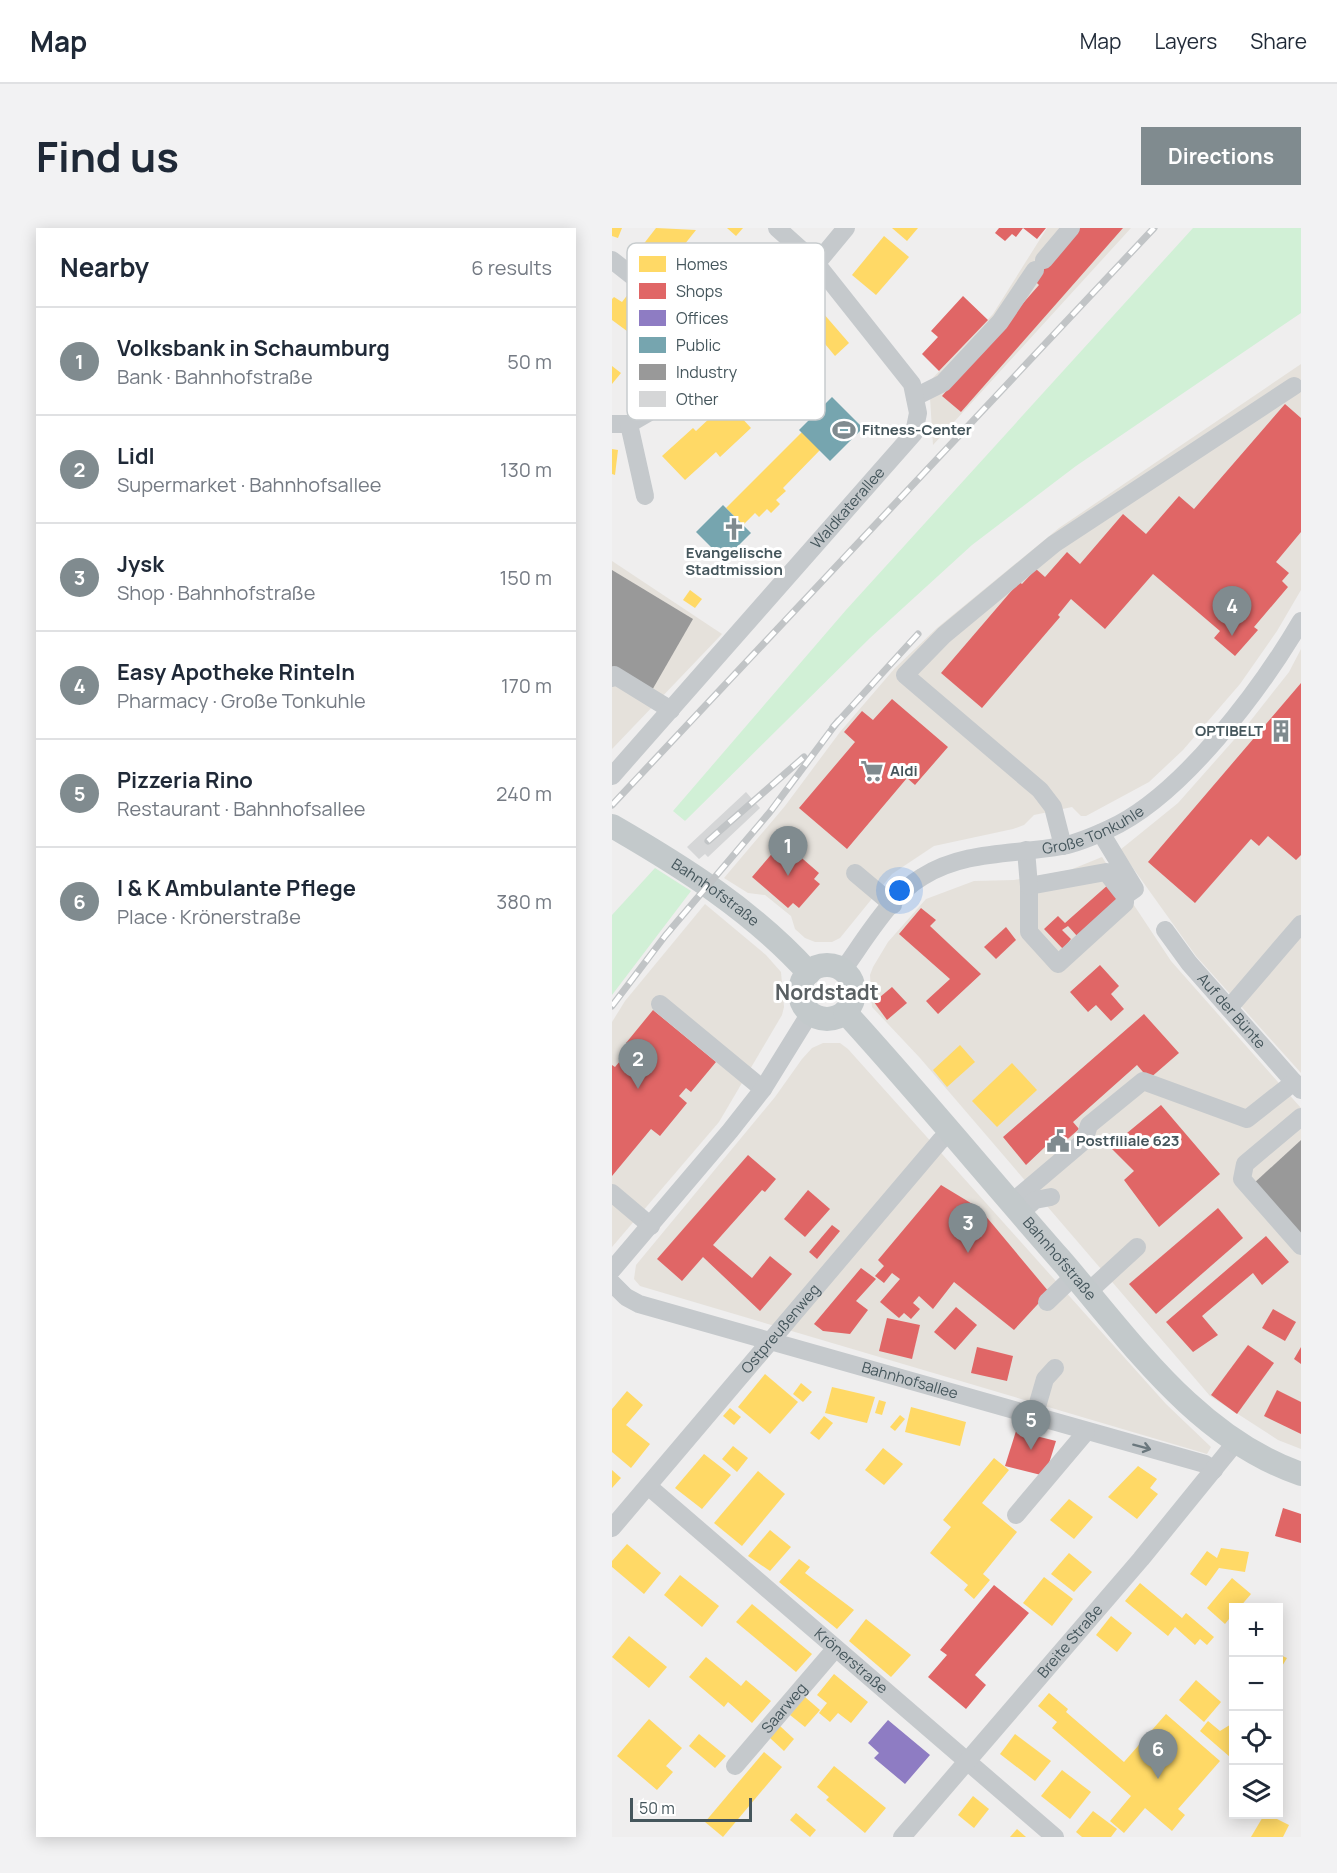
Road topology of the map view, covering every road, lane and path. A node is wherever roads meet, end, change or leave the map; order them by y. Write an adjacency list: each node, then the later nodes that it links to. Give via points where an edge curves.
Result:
1 (777, 228): 4 (street, Waldkaterallee)
2 (846, 228): 5 (street)
3 (1071, 228): 10 (street, via 1039,265 1000,322 943,383)
4 (794, 243)
5 (825, 252)
6 (612, 260): 7 (street)
7 (627, 272)
8 (825, 274): 10 (street, Waldkaterallee, via 912,384)
9 (1294, 386): 19 (street, via 1054,544 944,635 905,675 1040,790 1053,807)
10 (915, 397): 15 (street, Waldkaterallee, via 918,413 914,433)
11 (620, 424): 12 (street)
12 (645, 496)
13 (1301, 621): 18 (street, Große Tonkuhle, via 1281,654 1194,763 1152,801)
14 (612, 678): 15 (street, via 614,675)
15 (671, 710): 16 (street, Waldkaterallee)
16 (612, 776)
17 (612, 826): 28 (main road, Bahnhofstraße, via 741,909)
18 (1101, 833): 19 (street, Große Tonkuhle); 23 (street)
19 (1063, 846): 20 (street, Große Tonkuhle)
20 (1026, 850): 22 (street); 24 (street, Große Tonkuhle, via 945,864 920,877)
21 (855, 873): 24 (street)
22 (1029, 886): 23 (street, via 1107,872); 23 (street, via 1029,932 1058,964 1125,903)
23 (1130, 893)
24 (892, 905): 27 (street, Große Tonkuhle)
25 (1301, 924): 30 (street)
26 (1165, 930): 30 (street, Auf der Bünte)
27 (843, 970): 28 (main road, via 825,965); 31 (main road, via 854,990 854,999)
28 (809, 972): 32 (main road, via 801,988 804,1006)
29 (660, 1004): 34 (street)
30 (1230, 1008): 33 (street, Auf der Bünte)
31 (845, 1012): 32 (main road, via 824,1019); 36 (main road, Bahnhofstraße)
32 (810, 1013): 34 (street)
33 (1297, 1086): 39 (street, via 1246,1119 1143,1081 1089,1125 1084,1141)
34 (762, 1089): 40 (street)
35 (1301, 1117): 41 (street, via 1245,1164 1242,1179)
36 (950, 1132): 39 (main road, Bahnhofstraße); 47 (street, Ostpreußenweg)
37 (612, 1193): 40 (street)
38 (1051, 1197): 39 (street)
39 (1015, 1208): 45 (main road, Bahnhofstraße)
40 (651, 1226): 43 (street)
41 (1301, 1246)
42 (1137, 1247): 45 (street)
43 (612, 1270)
44 (612, 1283): 47 (street, Bahnhofsallee, via 639,1304)
45 (1081, 1284): 46 (street); 51 (main road, Bahnhofstraße, via 1167,1385)
46 (1047, 1302)
47 (769, 1342): 49 (street, Bahnhofsallee); 54 (street, Ostpreußenweg)
48 (1055, 1368): 49 (street, via 1045,1379)
49 (1034, 1417): 50 (street, Bahnhofsallee)
50 (1086, 1432): 52 (street, Bahnhofsallee, one-way to 52, via 1205,1464); 55 (street)
51 (1236, 1442): 52 (street, Breite Straße); 53 (main road, Bahnhofstraße, via 1267,1461)
52 (1214, 1470): 58 (street, Breite Straße)
53 (1301, 1474)
54 (648, 1486): 56 (street, Ostpreußenweg); 57 (street, Krönerstraße)
55 (1016, 1515)
56 (612, 1528)
57 (835, 1649): 58 (street, Krönerstraße); 59 (street, Saarweg)
58 (966, 1762): 60 (street, Breite Straße); 61 (street, Krönerstraße)
59 (735, 1766)
60 (902, 1837)
61 (1055, 1837)

